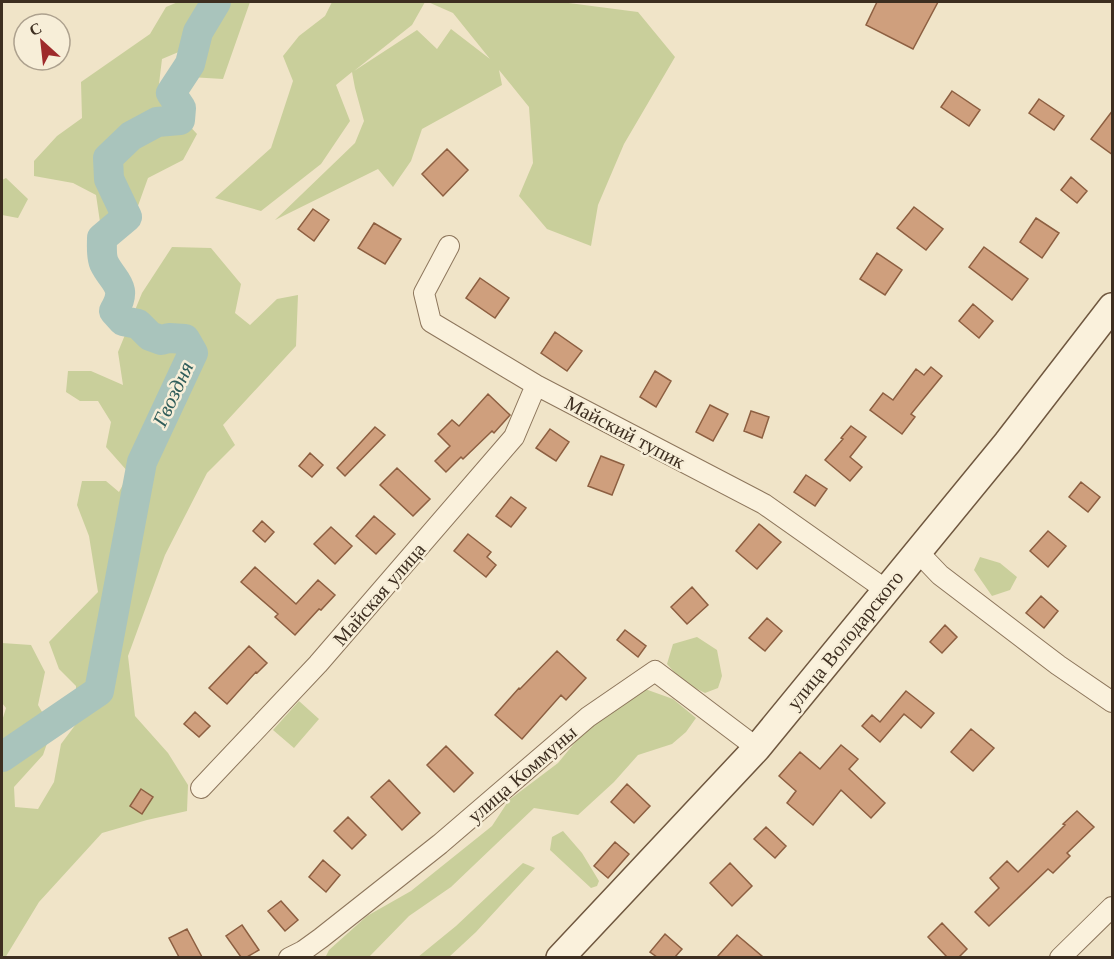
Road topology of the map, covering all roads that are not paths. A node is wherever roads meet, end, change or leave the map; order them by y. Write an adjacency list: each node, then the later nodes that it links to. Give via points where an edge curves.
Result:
1 (449, 246): 3 (street, Майский тупик, via 424,293 431,322)
2 (1113, 307): 4 (main road, улица Володарского)
3 (537, 386): 5 (street, Майский тупик, via 764,504); 8 (street, Майская улица, via 514,437 318,664)
4 (918, 552): 5 (main road, улица Володарского); 6 (street, via 940,575)
5 (886, 590): 7 (main road, улица Володарского)
6 (1113, 702)
7 (758, 747): 10 (street, улица Коммуны, via 655,671 588,717 440,844 321,938); 11 (main road, улица Володарского)
8 (201, 788)
9 (1110, 915): 12 (street)
10 (289, 957)
11 (560, 957)
12 (1060, 957)

